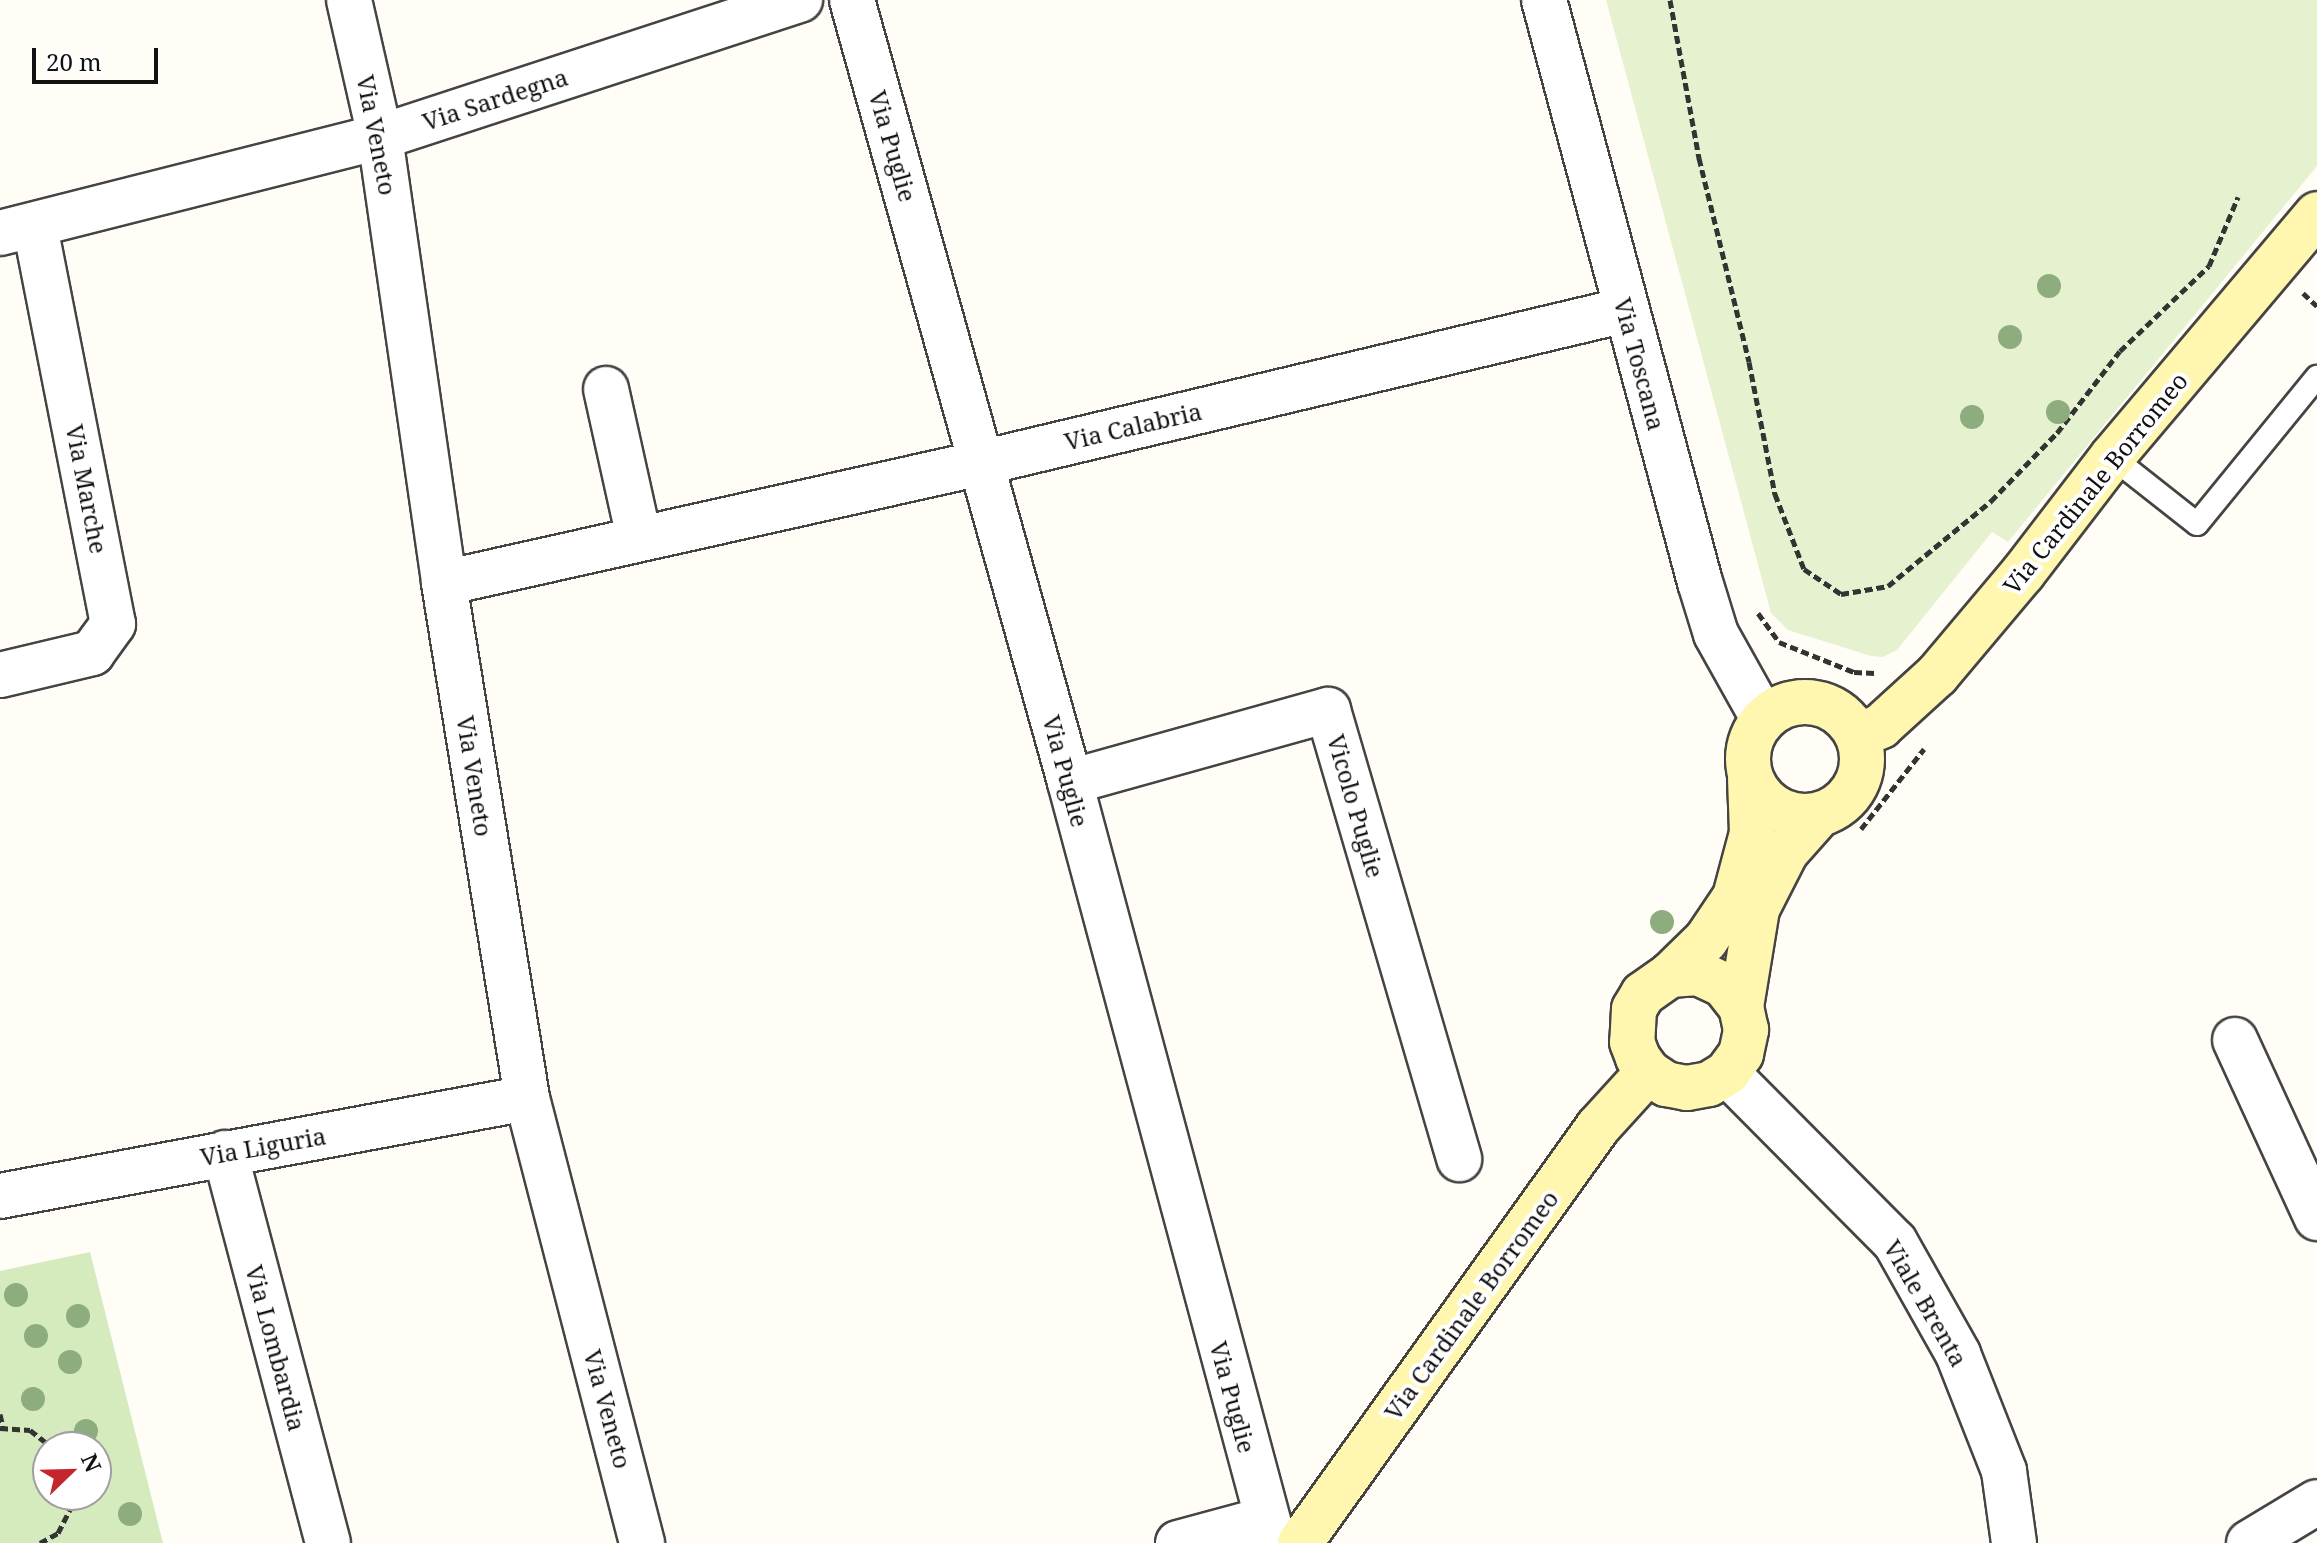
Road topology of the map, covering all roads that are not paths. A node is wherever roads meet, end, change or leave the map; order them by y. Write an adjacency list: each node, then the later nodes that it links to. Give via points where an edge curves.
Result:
1 (349, 0): 5 (street, Via Veneto)
2 (800, 0): 5 (street, Via Sardegna)
3 (852, 0): 12 (street, Via Puglie)
4 (1544, 0): 8 (street, Via Toscana)
5 (380, 137): 7 (street, Via Sardegna); 14 (street, Via Veneto)
6 (2317, 214): 11 (street, Via Cardinale Borromeo)
7 (17, 229): 15 (street, Via Marche, via 113,624 92,653)
8 (1625, 310): 12 (street, Via Calabria); 16 (street, Via Toscana, via 1716,634)
9 (2317, 377): 11 (lane, via 2197,524)
10 (606, 389): 13 (street)
11 (2112, 457): 17 (street, Via Cardinale Borromeo, via 1937,675 1881,726)
12 (981, 463): 13 (street, Via Calabria); 19 (street, Via Puglie)
13 (639, 538): 14 (street, Via Calabria)
14 (444, 583): 26 (street, Via Veneto)
15 (0, 675)
16 (1763, 718): 17 (street, via 1787,703 1815,701 1841,713); 18 (street, via 1748,747)
17 (1858, 736): 20 (street, via 1863,760 1857,784 1841,804)
18 (1750, 779): 20 (street, via 1766,802); 21 (street, via 1752,833 1735,897 1706,940)
19 (1070, 782): 28 (street, Vicolo Puglie, via 1328,710); 32 (street, Via Puglie)
20 (1835, 828): 22 (street, via 1786,852 1757,909)
21 (1670, 975): 22 (street, via 1698,973 1724,985); 24 (street, via 1643,994 1634,1009 1632,1042)
22 (1741, 1007): 25 (street, via 1746,1030 1741,1054)
23 (2235, 1040): 30 (street)
24 (1648, 1072): 25 (street, via 1666,1084 1687,1088); 32 (street, Via Cardinale Borromeo, via 1598,1127)
25 (1727, 1073): 36 (street, Viale Brenta, via 1895,1242 1958,1354 2004,1471)
26 (527, 1098): 27 (street, Via Liguria); 34 (street, Via Veneto)
27 (225, 1153): 29 (street, Via Liguria); 33 (street, Via Lombardia)
28 (1459, 1159)
29 (0, 1196)
30 (2317, 1218)
31 (2317, 1502): 37 (street)
32 (1280, 1535): 35 (street)
33 (328, 1543)
34 (642, 1543)
35 (1178, 1543)
36 (2014, 1543)
37 (2249, 1543)

